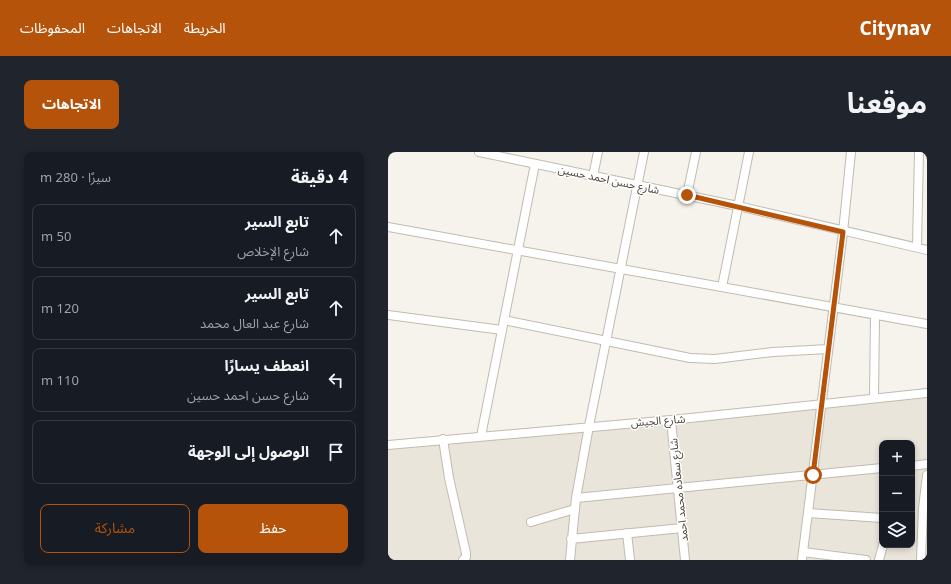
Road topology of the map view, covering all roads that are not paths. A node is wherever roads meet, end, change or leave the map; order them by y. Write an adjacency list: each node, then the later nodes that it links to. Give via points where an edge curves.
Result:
1 (479, 152): 8 (street, شارع حسن احمد حسين)
2 (598, 152): 9 (street)
3 (644, 152): 10 (street)
4 (696, 152): 11 (street)
5 (749, 152): 12 (street)
6 (851, 152): 14 (street)
7 (919, 152): 15 (street)
8 (536, 164): 9 (street, شارع حسن احمد حسين); 17 (street)
9 (593, 176): 10 (street, شارع حسن احمد حسين)
10 (638, 185): 11 (street, شارع حسن احمد حسين); 18 (street)
11 (687, 195): 12 (street, شارع حسن احمد حسين)
12 (738, 206): 14 (street, شارع حسن احمد حسين); 19 (street)
13 (388, 227): 17 (street)
14 (843, 232): 15 (street, شارع حسن احمد حسين); 20 (street)
15 (917, 247): 16 (street, شارع حسن احمد حسين)
16 (927, 250)
17 (518, 251): 18 (street); 23 (street)
18 (621, 268): 19 (street); 26 (street)
19 (722, 287): 20 (street)
20 (832, 308): 22 (street); 27 (street)
21 (388, 315): 25 (street)
22 (875, 315): 24 (street); 29 (street)
23 (504, 320): 25 (street); 26 (street)
24 (927, 324)
25 (502, 330): 33 (street)
26 (606, 341): 27 (street, via 701,358); 32 (street)
27 (828, 349): 30 (street)
28 (927, 393): 29 (street, شارع الجيش)
29 (874, 398): 30 (street, شارع الجيش)
30 (821, 404): 31 (street, شارع الجيش); 39 (street)
31 (671, 420): 32 (street, شارع الجيش); 41 (street, شارع سعاده محمد احمد)
32 (589, 426): 33 (street, شارع الجيش); 42 (street)
33 (481, 436): 34 (street, شارع الجيش)
34 (443, 439): 35 (street, شارع الجيش); 53 (street, via 466,552)
35 (388, 445)
36 (927, 464): 37 (street)
37 (915, 466)
38 (879, 468): 39 (street)
39 (813, 475): 41 (street); 44 (street)
40 (927, 475): 48 (street)
41 (678, 489): 42 (street); 47 (street, شارع سعاده محمد احمد)
42 (576, 498): 43 (street)
43 (575, 509): 46 (street); 50 (street)
44 (808, 513): 45 (street); 52 (street)
45 (879, 518)
46 (531, 522)
47 (682, 528): 49 (street); 56 (street, شارع سعاده محمد احمد)
48 (924, 529): 59 (street)
49 (627, 533): 50 (street); 55 (street)
50 (571, 539): 54 (street)
51 (882, 548): 58 (street)
52 (803, 556): 57 (street)
53 (463, 560)
54 (570, 560)
55 (630, 560)
56 (685, 560)
57 (866, 560)
58 (879, 560)
59 (921, 560)

